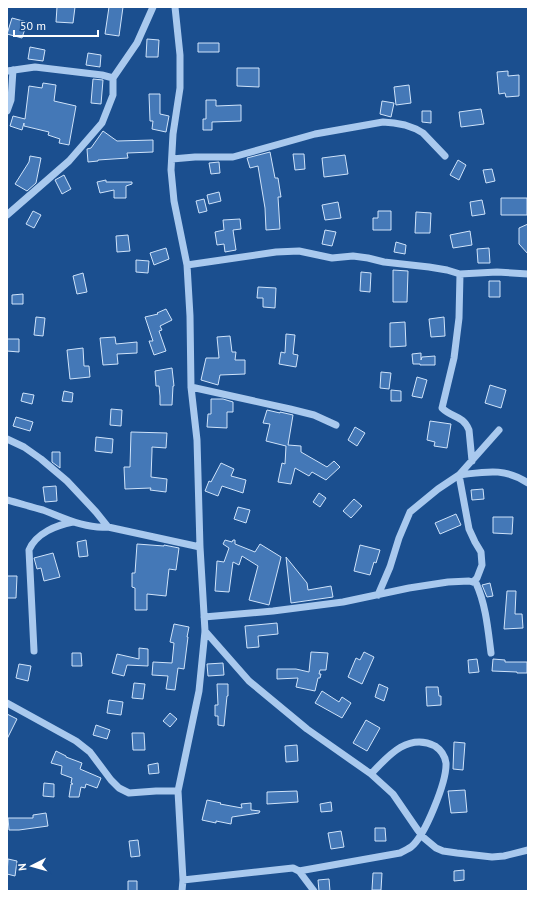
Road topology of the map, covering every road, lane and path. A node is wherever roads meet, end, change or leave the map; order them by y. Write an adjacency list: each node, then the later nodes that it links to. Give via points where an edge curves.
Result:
1 (153, 7): 4 (street, via 137,43)
2 (175, 7): 7 (street, via 180,55 180,88)
3 (10, 71): 4 (street, via 35,67 102,74); 5 (street, via 11,100)
4 (114, 78): 8 (street, via 113,95 102,123 69,162)
5 (7, 111)
6 (445, 156): 7 (street, via 416,129 405,124 383,122 315,134 233,157 195,156)
7 (172, 159): 9 (street, via 174,201)
8 (7, 215)
9 (186, 265): 10 (street, via 298,251 332,258 368,258); 12 (street)
10 (460, 274): 11 (street); 16 (street, via 459,318 454,358 442,408 468,425)
11 (528, 274)
12 (191, 388): 13 (street, via 290,409); 22 (street, via 197,440)
13 (336, 424)
14 (499, 430): 16 (street)
15 (7, 439): 21 (street, via 24,447 67,481)
16 (472, 461): 17 (street)
17 (459, 476): 18 (street, via 486,472 510,473); 23 (street, via 469,529 481,552 482,565); 24 (street, via 410,512)
18 (528, 483)
19 (7, 500): 20 (street)
20 (73, 522): 21 (street, via 94,528); 27 (street, via 48,531 31,545 29,550)
21 (108, 527): 22 (street)
22 (200, 547): 25 (street)
23 (473, 582): 24 (street, via 448,582); 28 (street, via 478,588 484,608)
24 (378, 595): 25 (street, via 273,611)
25 (204, 617): 26 (street)
26 (205, 631): 30 (street, via 249,681 307,729); 31 (street, via 199,691)
27 (34, 651)
28 (491, 653)
29 (7, 703): 31 (street, via 76,741 90,752 119,788 129,793)
30 (371, 774): 32 (street, via 393,794); 32 (street, via 387,757 410,743 426,742 440,750 446,764 443,782)
31 (178, 791): 35 (street)
32 (421, 835): 33 (street, via 436,848 457,854 492,857); 34 (street, via 411,848 400,853)
33 (528, 850)
34 (299, 871): 35 (street, via 290,868); 37 (street)
35 (183, 880): 36 (street)
36 (182, 891)
37 (314, 891)

